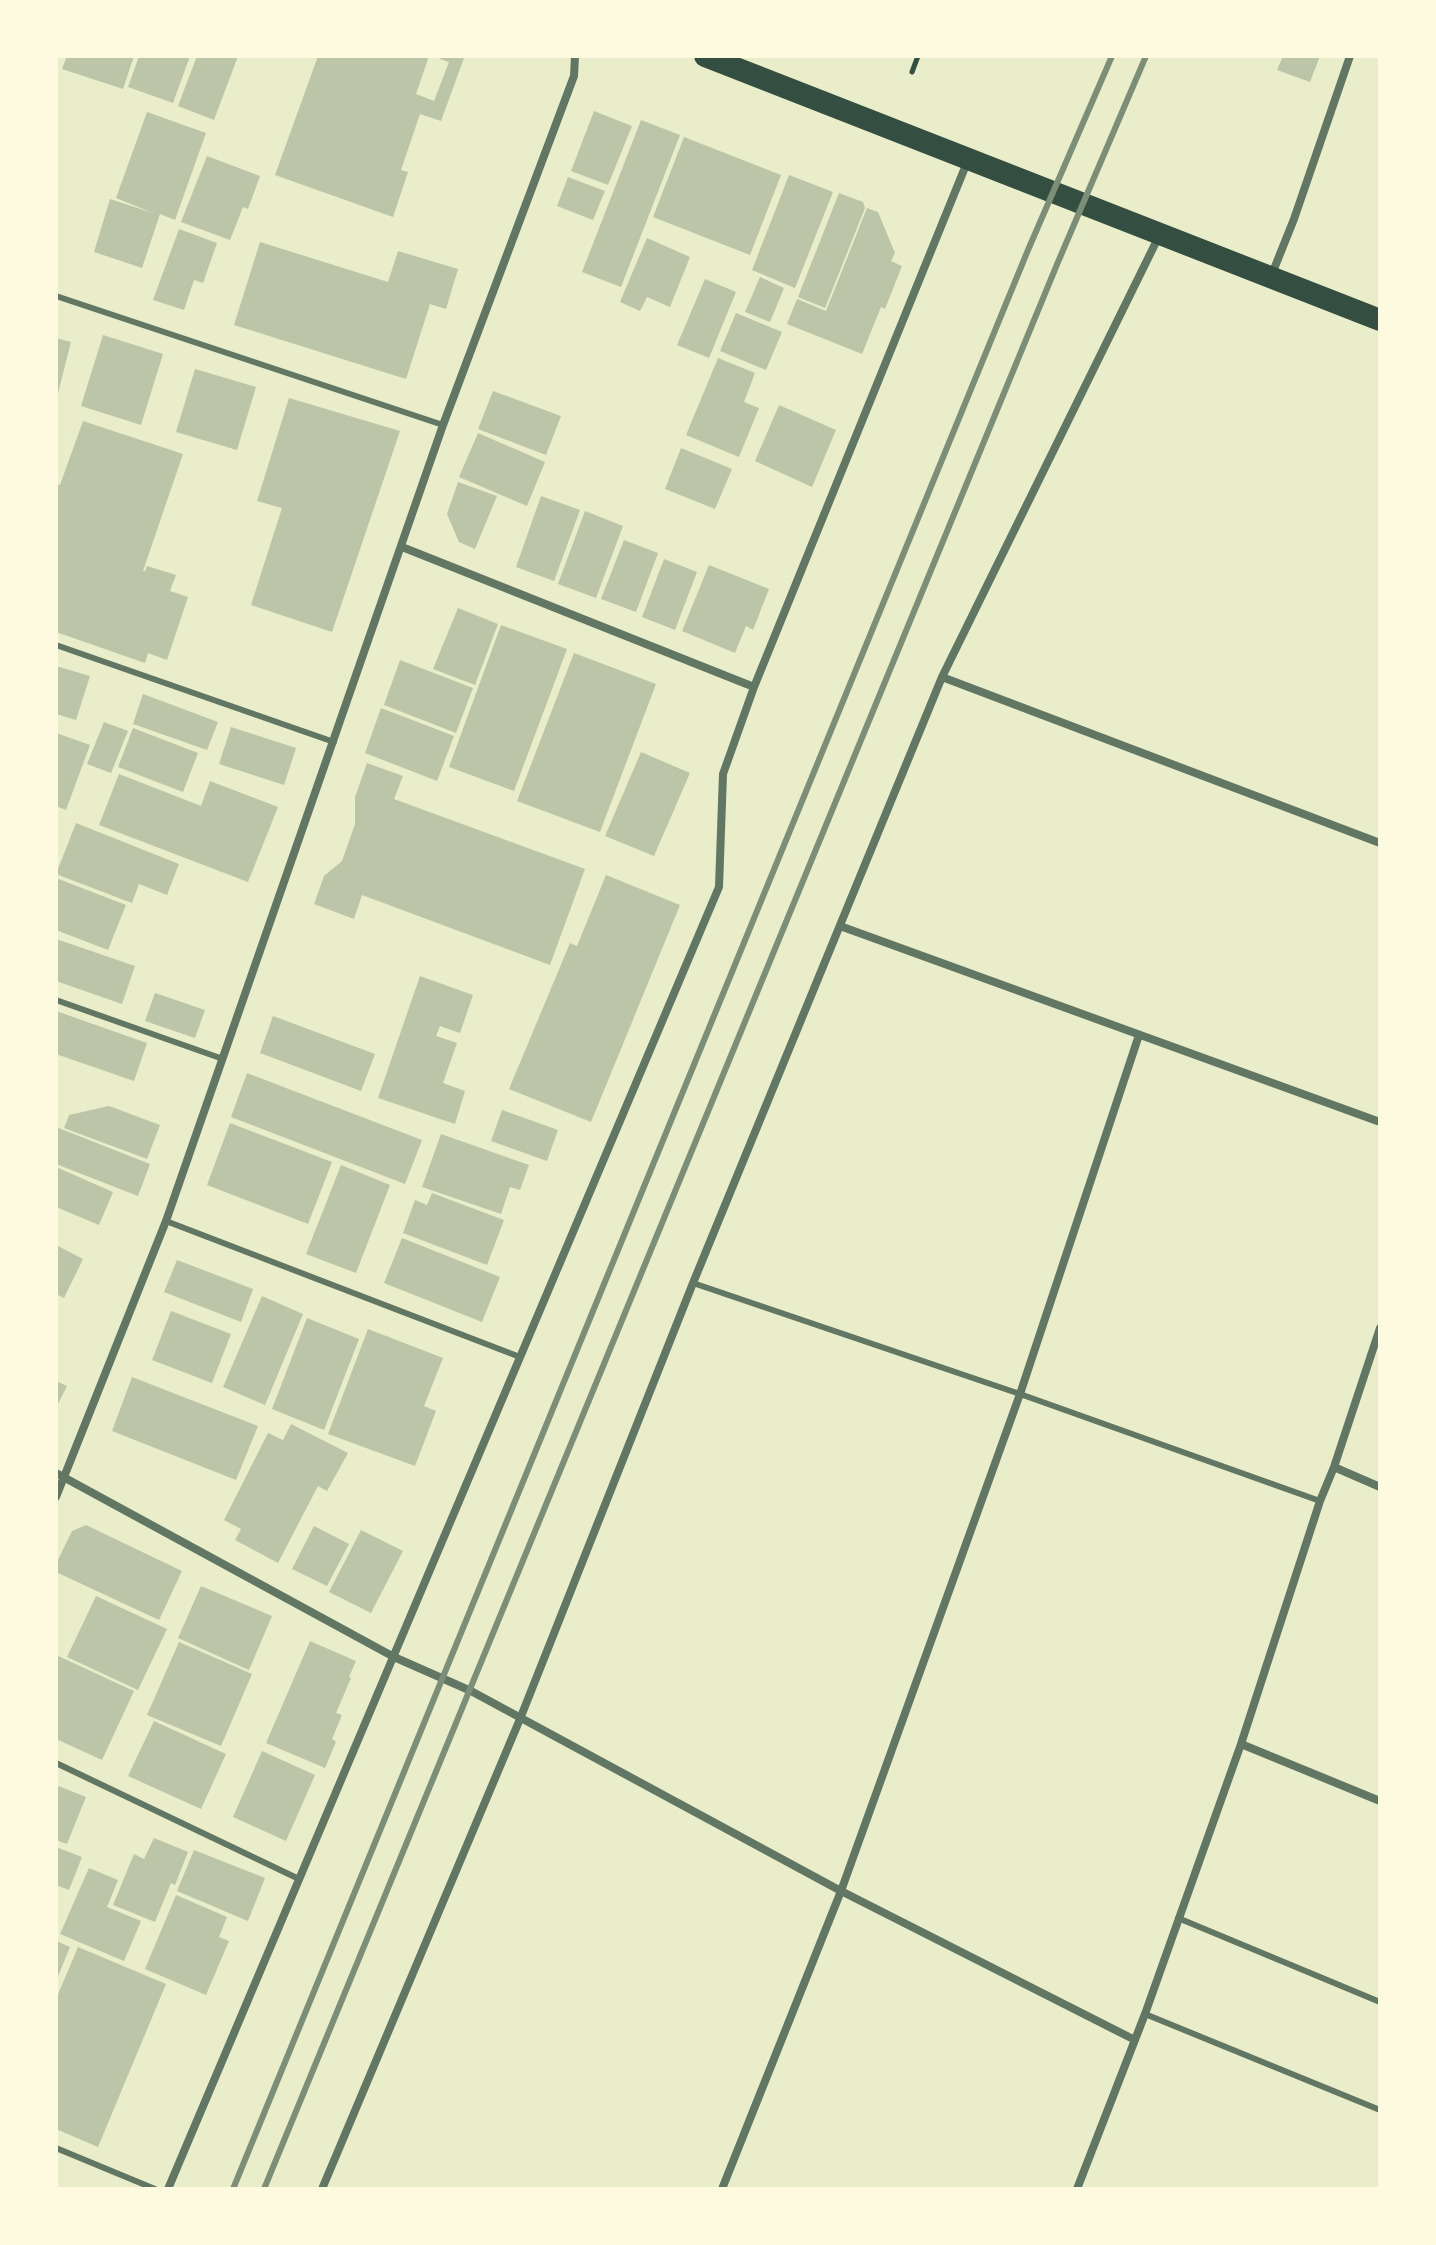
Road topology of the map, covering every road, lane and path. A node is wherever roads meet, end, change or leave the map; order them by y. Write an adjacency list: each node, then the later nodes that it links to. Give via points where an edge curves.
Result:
1 (575, 56): 11 (street, via 574,76)
2 (705, 56): 6 (highway)
3 (918, 56): 5 (path)
4 (1350, 56): 8 (street)
5 (912, 72)
6 (969, 159): 7 (highway); 15 (street)
7 (1160, 233): 8 (highway); 14 (street)
8 (1271, 277): 10 (highway)
9 (56, 296): 11 (lane)
10 (1380, 320)
11 (443, 425): 12 (street)
12 (402, 547): 15 (street); 16 (street)
13 (56, 645): 16 (lane)
14 (942, 677): 17 (street); 18 (street)
15 (754, 687): 26 (street, via 723,774 719,887)
16 (334, 742): 21 (street)
17 (1380, 843)
18 (840, 926): 20 (street); 24 (street)
19 (56, 1000): 21 (lane)
20 (1139, 1035): 22 (street); 27 (street)
21 (223, 1059): 23 (street)
22 (1380, 1122)
23 (166, 1221): 26 (lane); 29 (street)
24 (693, 1283): 27 (lane); 34 (street)
25 (1380, 1328): 28 (street)
26 (520, 1357): 33 (street)
27 (1020, 1394): 32 (lane); 39 (street)
28 (1334, 1467): 30 (street); 32 (street)
29 (60, 1476): 31 (street); 33 (street)
30 (1380, 1487)
31 (56, 1497)
32 (1320, 1501): 35 (street)
33 (394, 1657): 34 (street); 38 (street)
34 (520, 1719): 39 (street); 48 (street)
35 (1241, 1744): 37 (street); 40 (street)
36 (56, 1763): 38 (lane)
37 (1380, 1801)
38 (299, 1879): 47 (street)
39 (841, 1891): 43 (street); 49 (street)
40 (1178, 1918): 41 (lane); 42 (street)
41 (1380, 2002)
42 (1145, 2014): 43 (street); 44 (lane)
43 (1135, 2040): 50 (street)
44 (1380, 2110)
45 (56, 2148): 46 (lane)
46 (155, 2189)
47 (168, 2189)
48 (322, 2189)
49 (722, 2189)
50 (1077, 2189)

